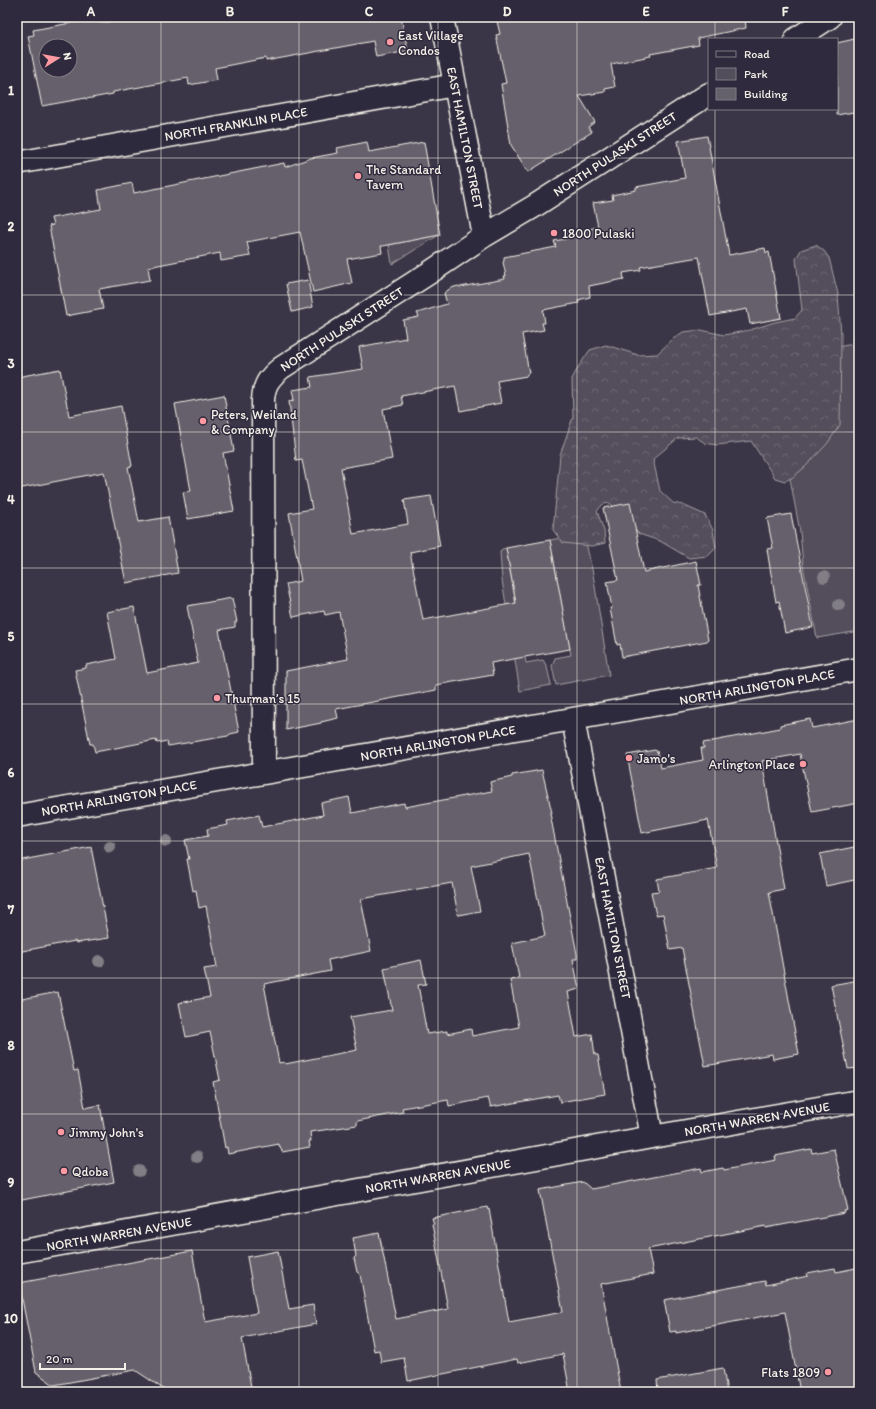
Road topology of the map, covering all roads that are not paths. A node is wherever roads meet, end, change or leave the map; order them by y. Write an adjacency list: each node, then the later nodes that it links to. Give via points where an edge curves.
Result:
1 (442, 17): 4 (street, EAST HAMILTON STREET)
2 (830, 17): 3 (street)
3 (798, 38)
4 (455, 85): 6 (street, NORTH FRANKLIN PLACE); 7 (street, EAST HAMILTON STREET)
5 (708, 95): 7 (street, NORTH PULASKI STREET)
6 (17, 163)
7 (484, 236): 10 (street, NORTH PULASKI STREET, via 281,368 264,386)
8 (859, 669): 9 (street, NORTH ARLINGTON PLACE)
9 (574, 719): 10 (street, NORTH ARLINGTON PLACE); 13 (street, EAST HAMILTON STREET)
10 (264, 773): 11 (street, NORTH ARLINGTON PLACE)
11 (17, 816)
12 (859, 1101): 13 (street, NORTH WARREN AVENUE)
13 (652, 1137): 14 (street, NORTH WARREN AVENUE)
14 (17, 1252)

